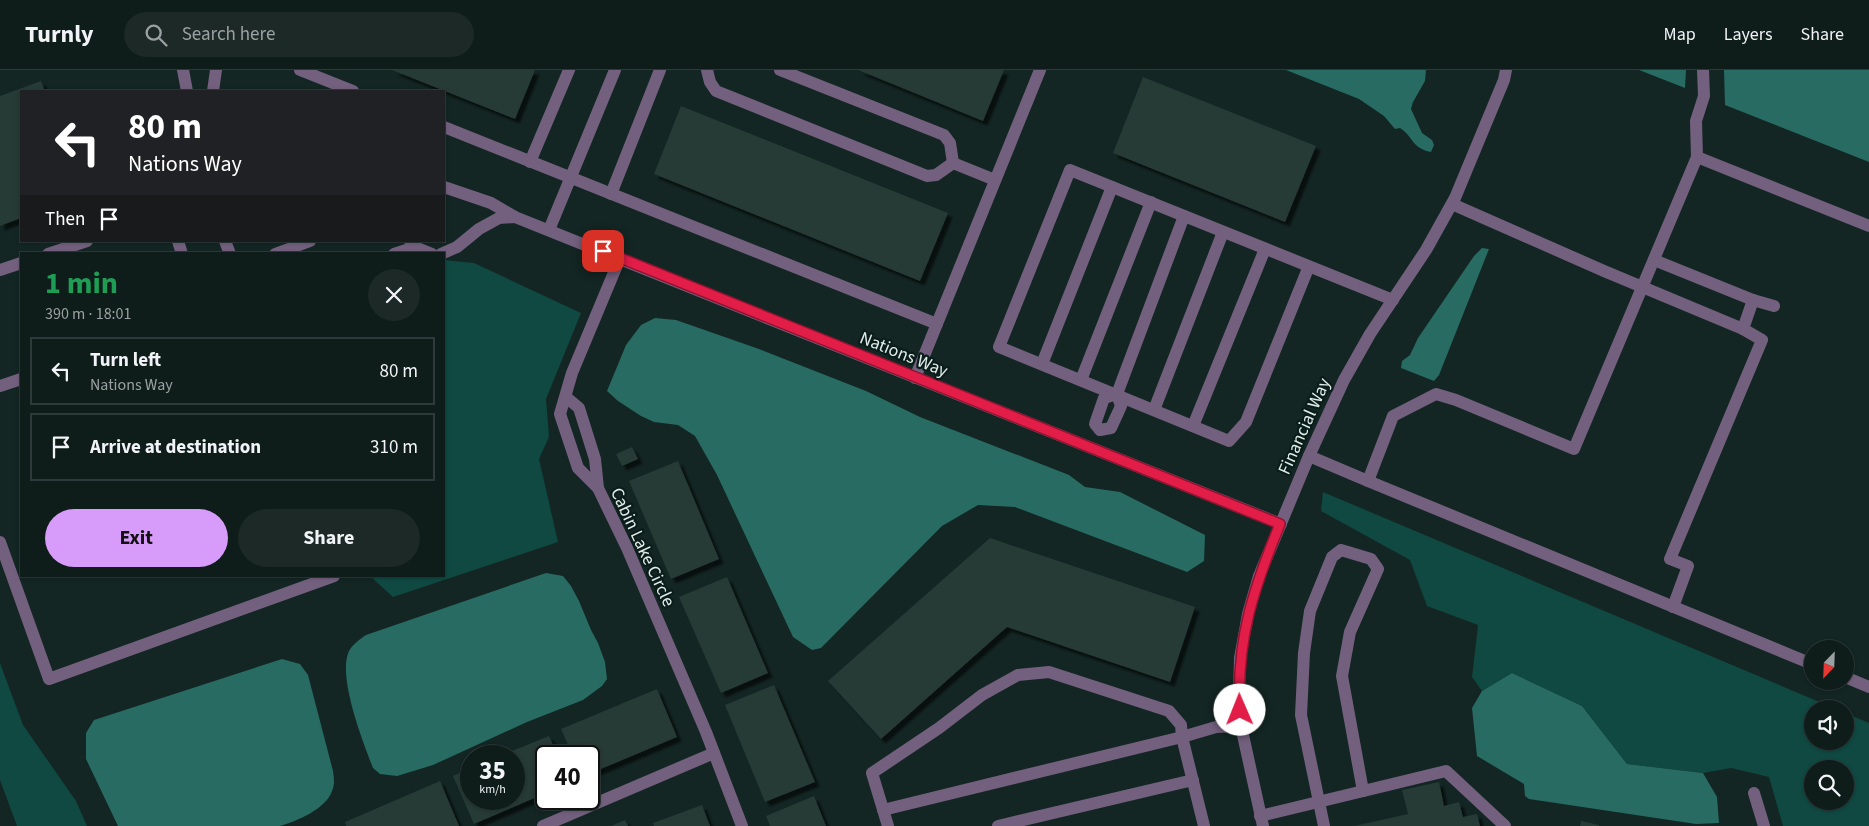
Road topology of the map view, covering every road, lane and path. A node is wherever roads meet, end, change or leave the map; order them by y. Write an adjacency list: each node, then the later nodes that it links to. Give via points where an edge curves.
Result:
1 (183, 70): 12 (street)
2 (216, 70): 13 (street)
3 (300, 70): 14 (street)
4 (569, 70): 17 (street)
5 (615, 70): 19 (street)
6 (660, 70): 23 (street)
7 (707, 70): 18 (street, via 716,91 927,176 936,176)
8 (780, 70): 18 (street, via 944,135 950,143)
9 (1040, 70): 20 (street)
10 (1506, 70): 25 (street, Financial Way)
11 (1703, 70): 16 (street, via 1704,96 1696,121)
12 (184, 90)
13 (213, 90)
14 (350, 90)
15 (445, 127): 17 (street)
16 (1696, 157): 28 (street); 41 (street)
17 (530, 162): 19 (street)
18 (953, 163): 20 (street)
19 (571, 178): 23 (street); 29 (street)
20 (995, 180): 49 (street)
21 (445, 186): 27 (street, Nations Way, via 492,203)
22 (1112, 187): 24 (street); 51 (street); 51 (street, via 1070,170 999,347)
23 (611, 194): 49 (street)
24 (1151, 202): 26 (street); 54 (street)
25 (1452, 204): 45 (street); 46 (street, Financial Way)
26 (1184, 216): 30 (street); 56 (street)
27 (515, 217): 29 (street, Nations Way); 39 (street, via 499,218)
28 (1869, 226)
29 (549, 230): 40 (street, Nations Way)
30 (1223, 232): 34 (street); 58 (street)
31 (84, 242): 35 (street)
32 (307, 242): 36 (street)
33 (412, 244): 37 (street); 38 (street)
34 (1265, 249): 43 (street); 59 (street)
35 (54, 252)
36 (280, 252)
37 (398, 252)
38 (428, 252)
39 (445, 252)
40 (620, 258): 52 (street, Nations Way); 57 (street, Cabin Lake Circle, via 572,373)
41 (1654, 260): 45 (street); 47 (street)
42 (20, 263): 44 (street)
43 (1309, 266): 46 (street); 59 (street, via 1246,422 1229,441)
44 (0, 270)
45 (1642, 288): 50 (street); 63 (street, via 1574,449 1436,394 1394,416)
46 (1393, 300): 62 (street, Financial Way, via 1344,380)
47 (1753, 300): 48 (street); 50 (street)
48 (1774, 306)
49 (937, 324): 52 (street)
50 (1743, 329): 68 (street, via 1762,340 1670,559 1688,566)
51 (1042, 364): 54 (street)
52 (915, 378): 61 (street, Nations Way)
53 (20, 379): 55 (street)
54 (1081, 380): 56 (street)
55 (0, 386)
56 (1117, 394): 58 (street); 60 (street, via 1121,406 1111,428); 60 (street, via 1104,398 1095,424)
57 (566, 397): 64 (street, via 579,408 595,459); 64 (street, Cabin Lake Circle, via 560,414 578,468)
58 (1154, 410): 59 (street)
59 (1193, 426)
60 (1100, 430): 61 (street)
61 (1093, 448): 65 (street, Nations Way)
62 (1309, 456): 63 (street); 65 (street, Financial Way)
63 (1368, 480): 68 (street)
64 (598, 488): 74 (street, Cabin Lake Circle, via 627,548)
65 (1280, 524): 72 (street, Financial Way, via 1248,614 1240,658)
66 (0, 542): 67 (street, via 49,678)
67 (331, 577)
68 (1673, 607): 69 (street)
69 (1804, 661)
70 (1854, 680): 71 (street)
71 (1869, 686)
72 (1241, 726): 73 (street, via 1216,727); 80 (street, Financial Way)
73 (1182, 737): 75 (street); 79 (street); 79 (street, via 1181,724 1169,711 1049,672 1018,675 982,695 872,773)
74 (714, 753): 81 (street); 82 (street, Cabin Lake Circle)
75 (1193, 780): 84 (street); 85 (street)
76 (1363, 791): 78 (street); 78 (street, via 1342,676 1350,632 1378,569 1371,559 1341,550 1332,557 1310,611 1304,653 1301,715); 87 (street, via 1446,771)
77 (1754, 793): 88 (street)
78 (1318, 802): 80 (street); 86 (street)
79 (883, 810): 83 (street)
80 (1261, 821)
81 (543, 826)
82 (742, 826)
83 (888, 826)
84 (998, 826)
85 (1201, 826)
86 (1324, 826)
87 (1505, 826)
88 (1764, 826)

